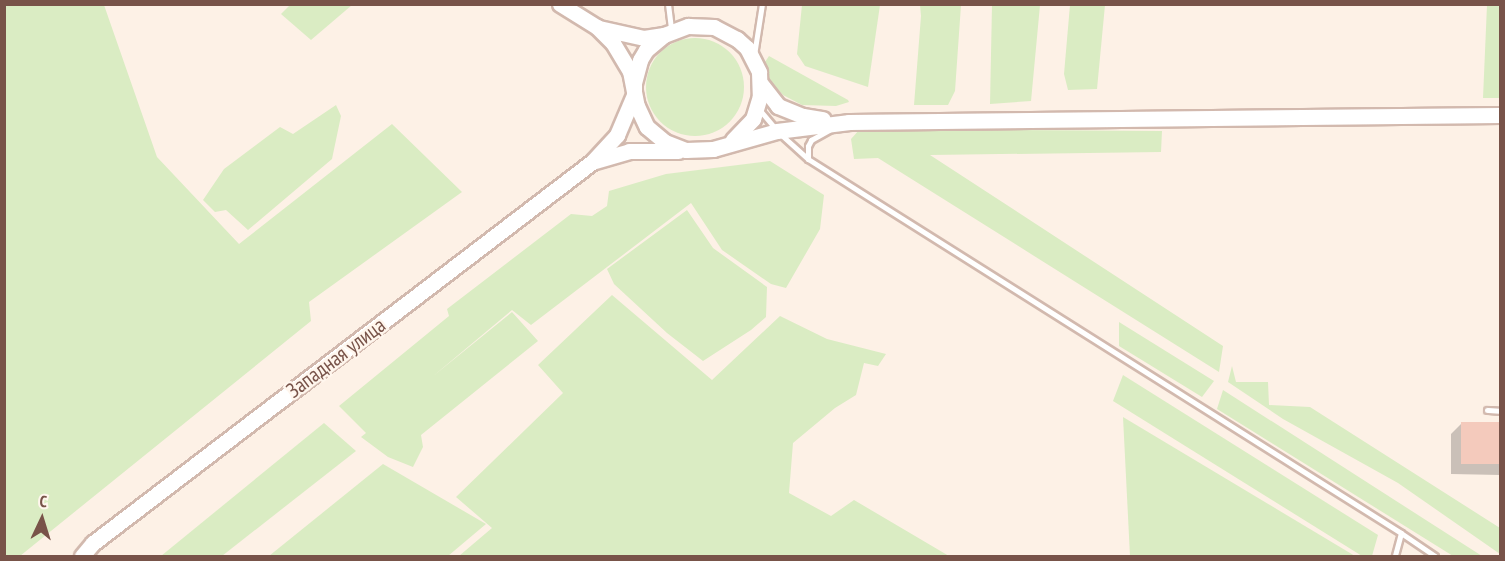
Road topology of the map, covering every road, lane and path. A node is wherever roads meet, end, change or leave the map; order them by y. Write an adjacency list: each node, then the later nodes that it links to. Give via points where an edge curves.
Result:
1 (560, 4): 4 (main road)
2 (668, 4): 5 (lane)
3 (762, 4): 6 (lane)
4 (597, 27): 5 (main road, via 637,38); 8 (main road, via 626,64)
5 (667, 32): 6 (main road, via 688,26 714,27 737,39); 8 (main road, via 640,60)
6 (754, 59): 7 (main road)
7 (761, 84): 9 (main road); 11 (main road, via 771,100 785,110)
8 (634, 95): 14 (main road, via 641,117 655,135 675,147); 16 (main road, Западная улица, via 617,135)
9 (758, 108): 12 (lane); 13 (main road, via 746,128)
10 (1500, 115): 11 (main road)
11 (849, 122): 12 (main road); 15 (lane, via 812,140)
12 (777, 131): 13 (main road); 15 (lane)
13 (728, 143): 14 (main road)
14 (698, 151): 16 (main road, Западная улица, via 644,149)
15 (808, 159): 19 (lane)
16 (592, 162): 20 (main road, Западная улица, via 93,543)
17 (1487, 411): 18 (lane)
18 (1500, 411)
19 (1401, 533): 21 (lane); 22 (lane)
20 (82, 556)
21 (1395, 556)
22 (1435, 556)

